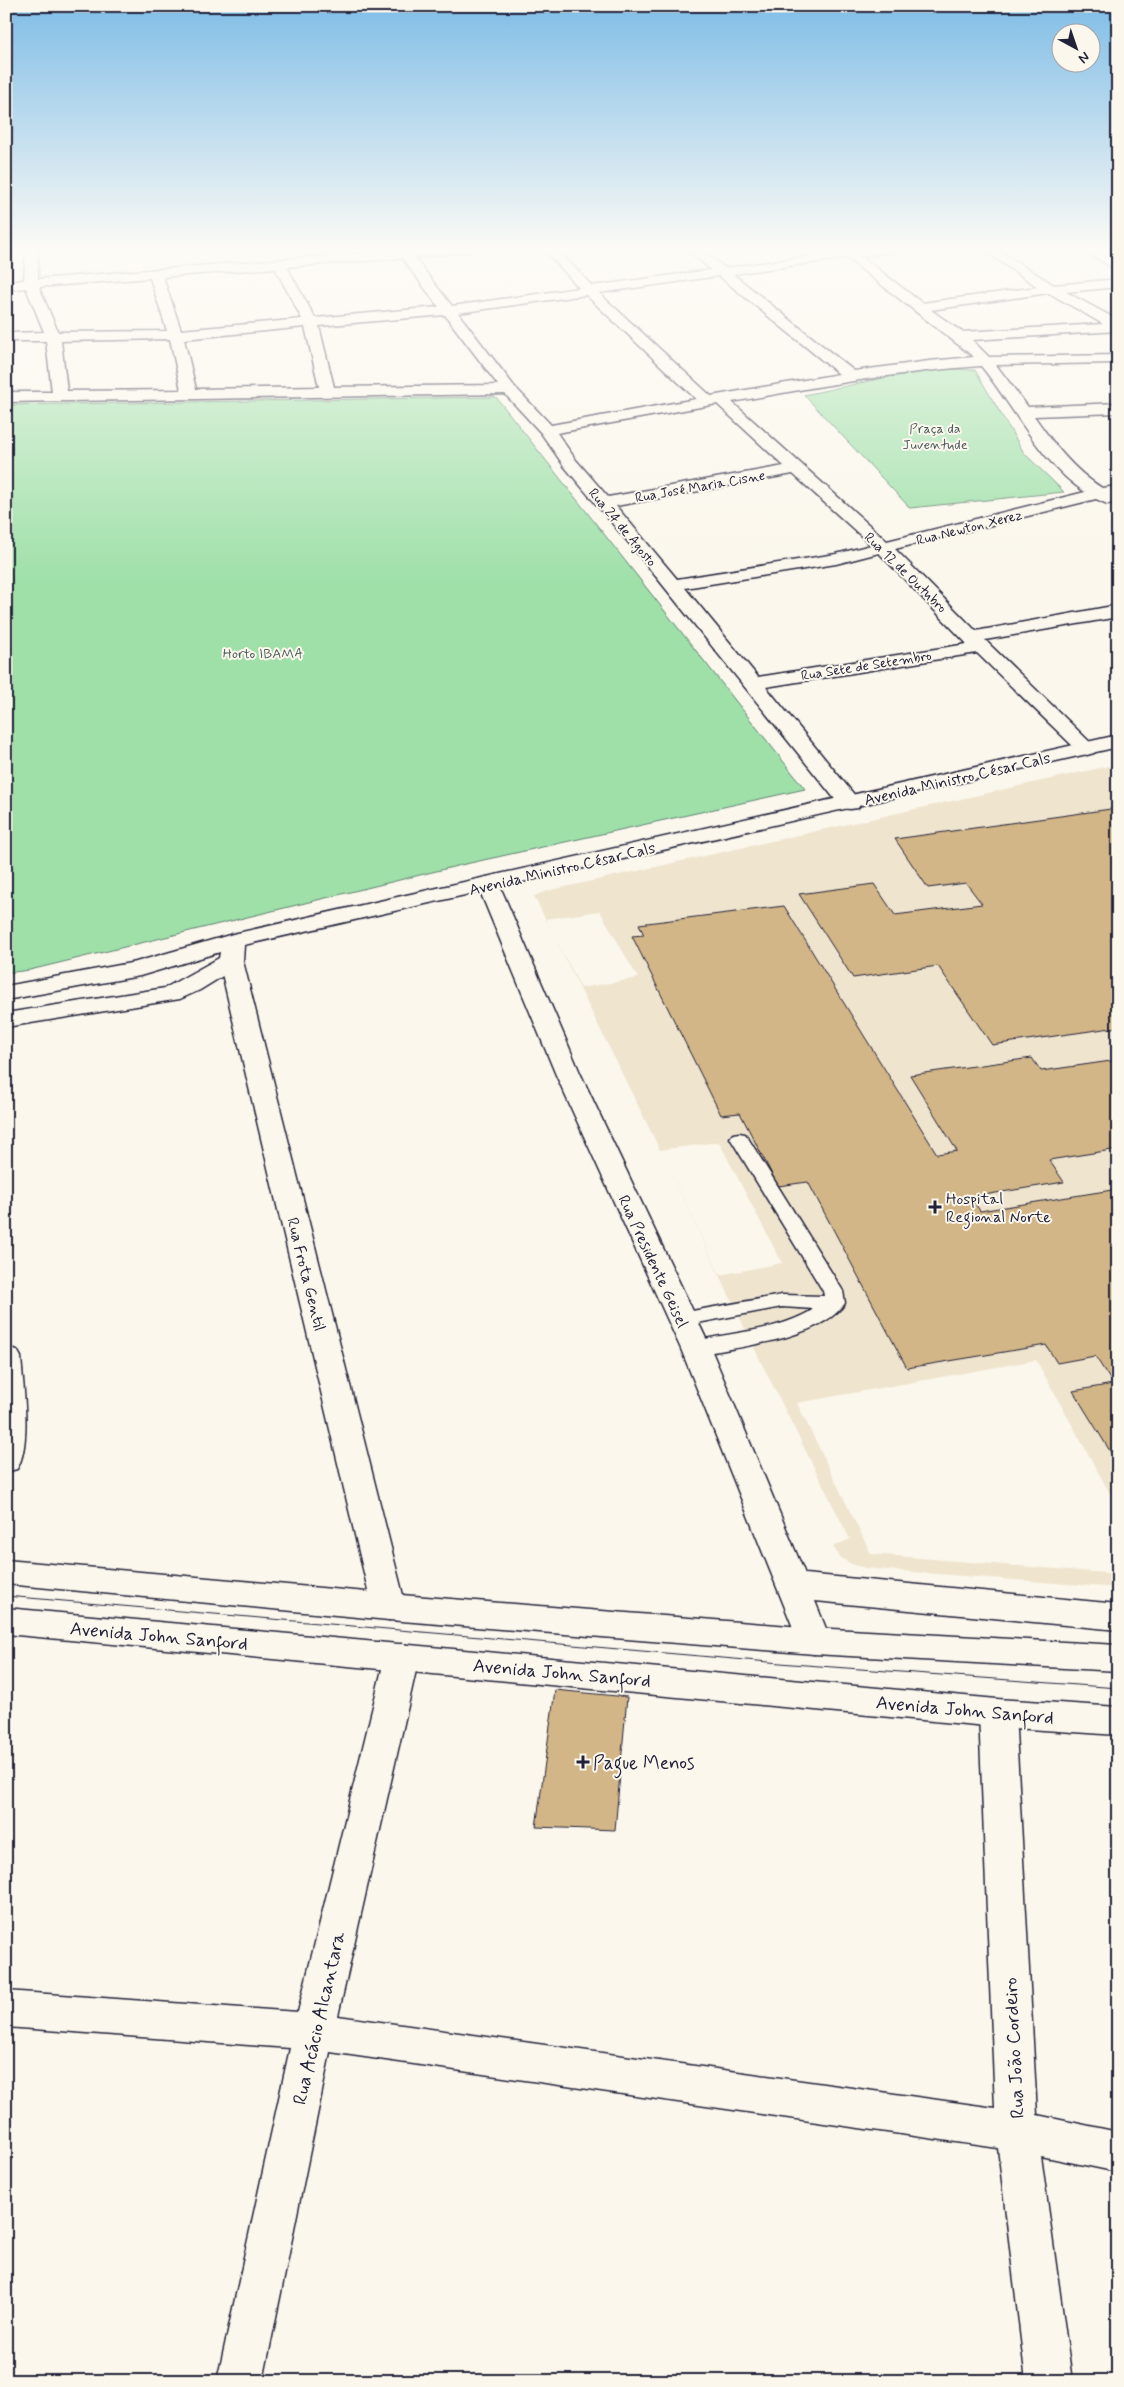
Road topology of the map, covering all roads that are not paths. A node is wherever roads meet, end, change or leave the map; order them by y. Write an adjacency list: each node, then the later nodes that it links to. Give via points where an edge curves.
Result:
1 (55, 359): 15 (street)
2 (181, 359): 14 (street)
3 (320, 359): 13 (street)
4 (487, 359): 12 (street, Rua 24 de Agosto)
5 (667, 359): 17 (street, Rua 12 de Outubro)
6 (831, 359): 11 (street)
7 (936, 359): 10 (street)
8 (1066, 359): 9 (street)
9 (985, 360): 10 (street); 19 (street)
10 (929, 365): 11 (street)
11 (852, 376): 17 (street)
12 (509, 389): 13 (street); 20 (street, Rua 24 de Agosto)
13 (328, 392): 14 (street)
14 (189, 394): 15 (street)
15 (60, 396): 16 (street)
16 (6, 397)
17 (714, 401): 20 (street); 21 (street, Rua 12 de Outubro)
18 (1118, 408): 19 (street)
19 (1024, 412): 23 (street, via 1034,429 1078,481)
20 (547, 430): 24 (street, Rua 24 de Agosto, via 570,463)
21 (796, 469): 24 (street, Rua José Maria Cisne); 26 (street, Rua 12 de Outubro)
22 (1118, 492): 23 (street, Rua Newton Xerez)
23 (1097, 494): 25 (street); 26 (street, Rua Newton Xerez)
24 (605, 503): 27 (street, Rua 24 de Agosto)
25 (1118, 505)
26 (884, 548): 27 (street, Rua Newton Xerez, via 777,570); 29 (street, Rua 12 de Outubro)
27 (671, 585): 30 (street, Rua 24 de Agosto)
28 (1118, 611): 29 (street, Rua Sete de Setembro)
29 (977, 642): 30 (street, Rua Sete de Setembro); 32 (street, Rua 12 de Outubro)
30 (751, 684): 33 (street, Rua 24 de Agosto)
31 (1118, 741): 32 (street, Avenida Ministro César Cals)
32 (1087, 748): 33 (street, Avenida Ministro César Cals)
33 (850, 803): 34 (street, Avenida Ministro César Cals)
34 (488, 884): 35 (street, Avenida Ministro César Cals); 40 (street, Rua Presidente Geisel, via 525,978)
35 (232, 951): 36 (street, Avenida Ministro César Cals); 37 (street, Avenida Ministro César Cals, via 191,985 171,994); 46 (street, Rua Frota Gentil)
36 (6, 993)
37 (6, 1020)
38 (739, 1138): 39 (lane, via 829,1284)
39 (835, 1303): 40 (lane, via 782,1301); 41 (lane, via 819,1317 781,1333)
40 (682, 1318): 41 (street, Rua Presidente Geisel)
41 (695, 1348): 45 (street, Rua Presidente Geisel)
42 (6, 1356): 43 (street, via 10,1419)
43 (6, 1461)
44 (6, 1572): 46 (street)
45 (793, 1586): 47 (street); 49 (street, Rua Presidente Geisel)
46 (389, 1607): 49 (street)
47 (1118, 1617)
48 (6, 1621): 50 (street, Avenida John Sanford)
49 (814, 1641): 51 (street)
50 (402, 1657): 52 (street, Avenida John Sanford); 55 (street, Rua Acácio Alcantara)
51 (1118, 1658)
52 (997, 1713): 53 (street, Avenida John Sanford); 56 (street, Rua João Cordeiro)
53 (1118, 1720)
54 (6, 2009): 55 (street)
55 (314, 2032): 56 (street); 58 (street, Rua Acácio Alcantara)
56 (1017, 2131): 57 (street); 59 (street, Rua João Cordeiro)
57 (1118, 2152)
58 (240, 2381)
59 (1049, 2381)

